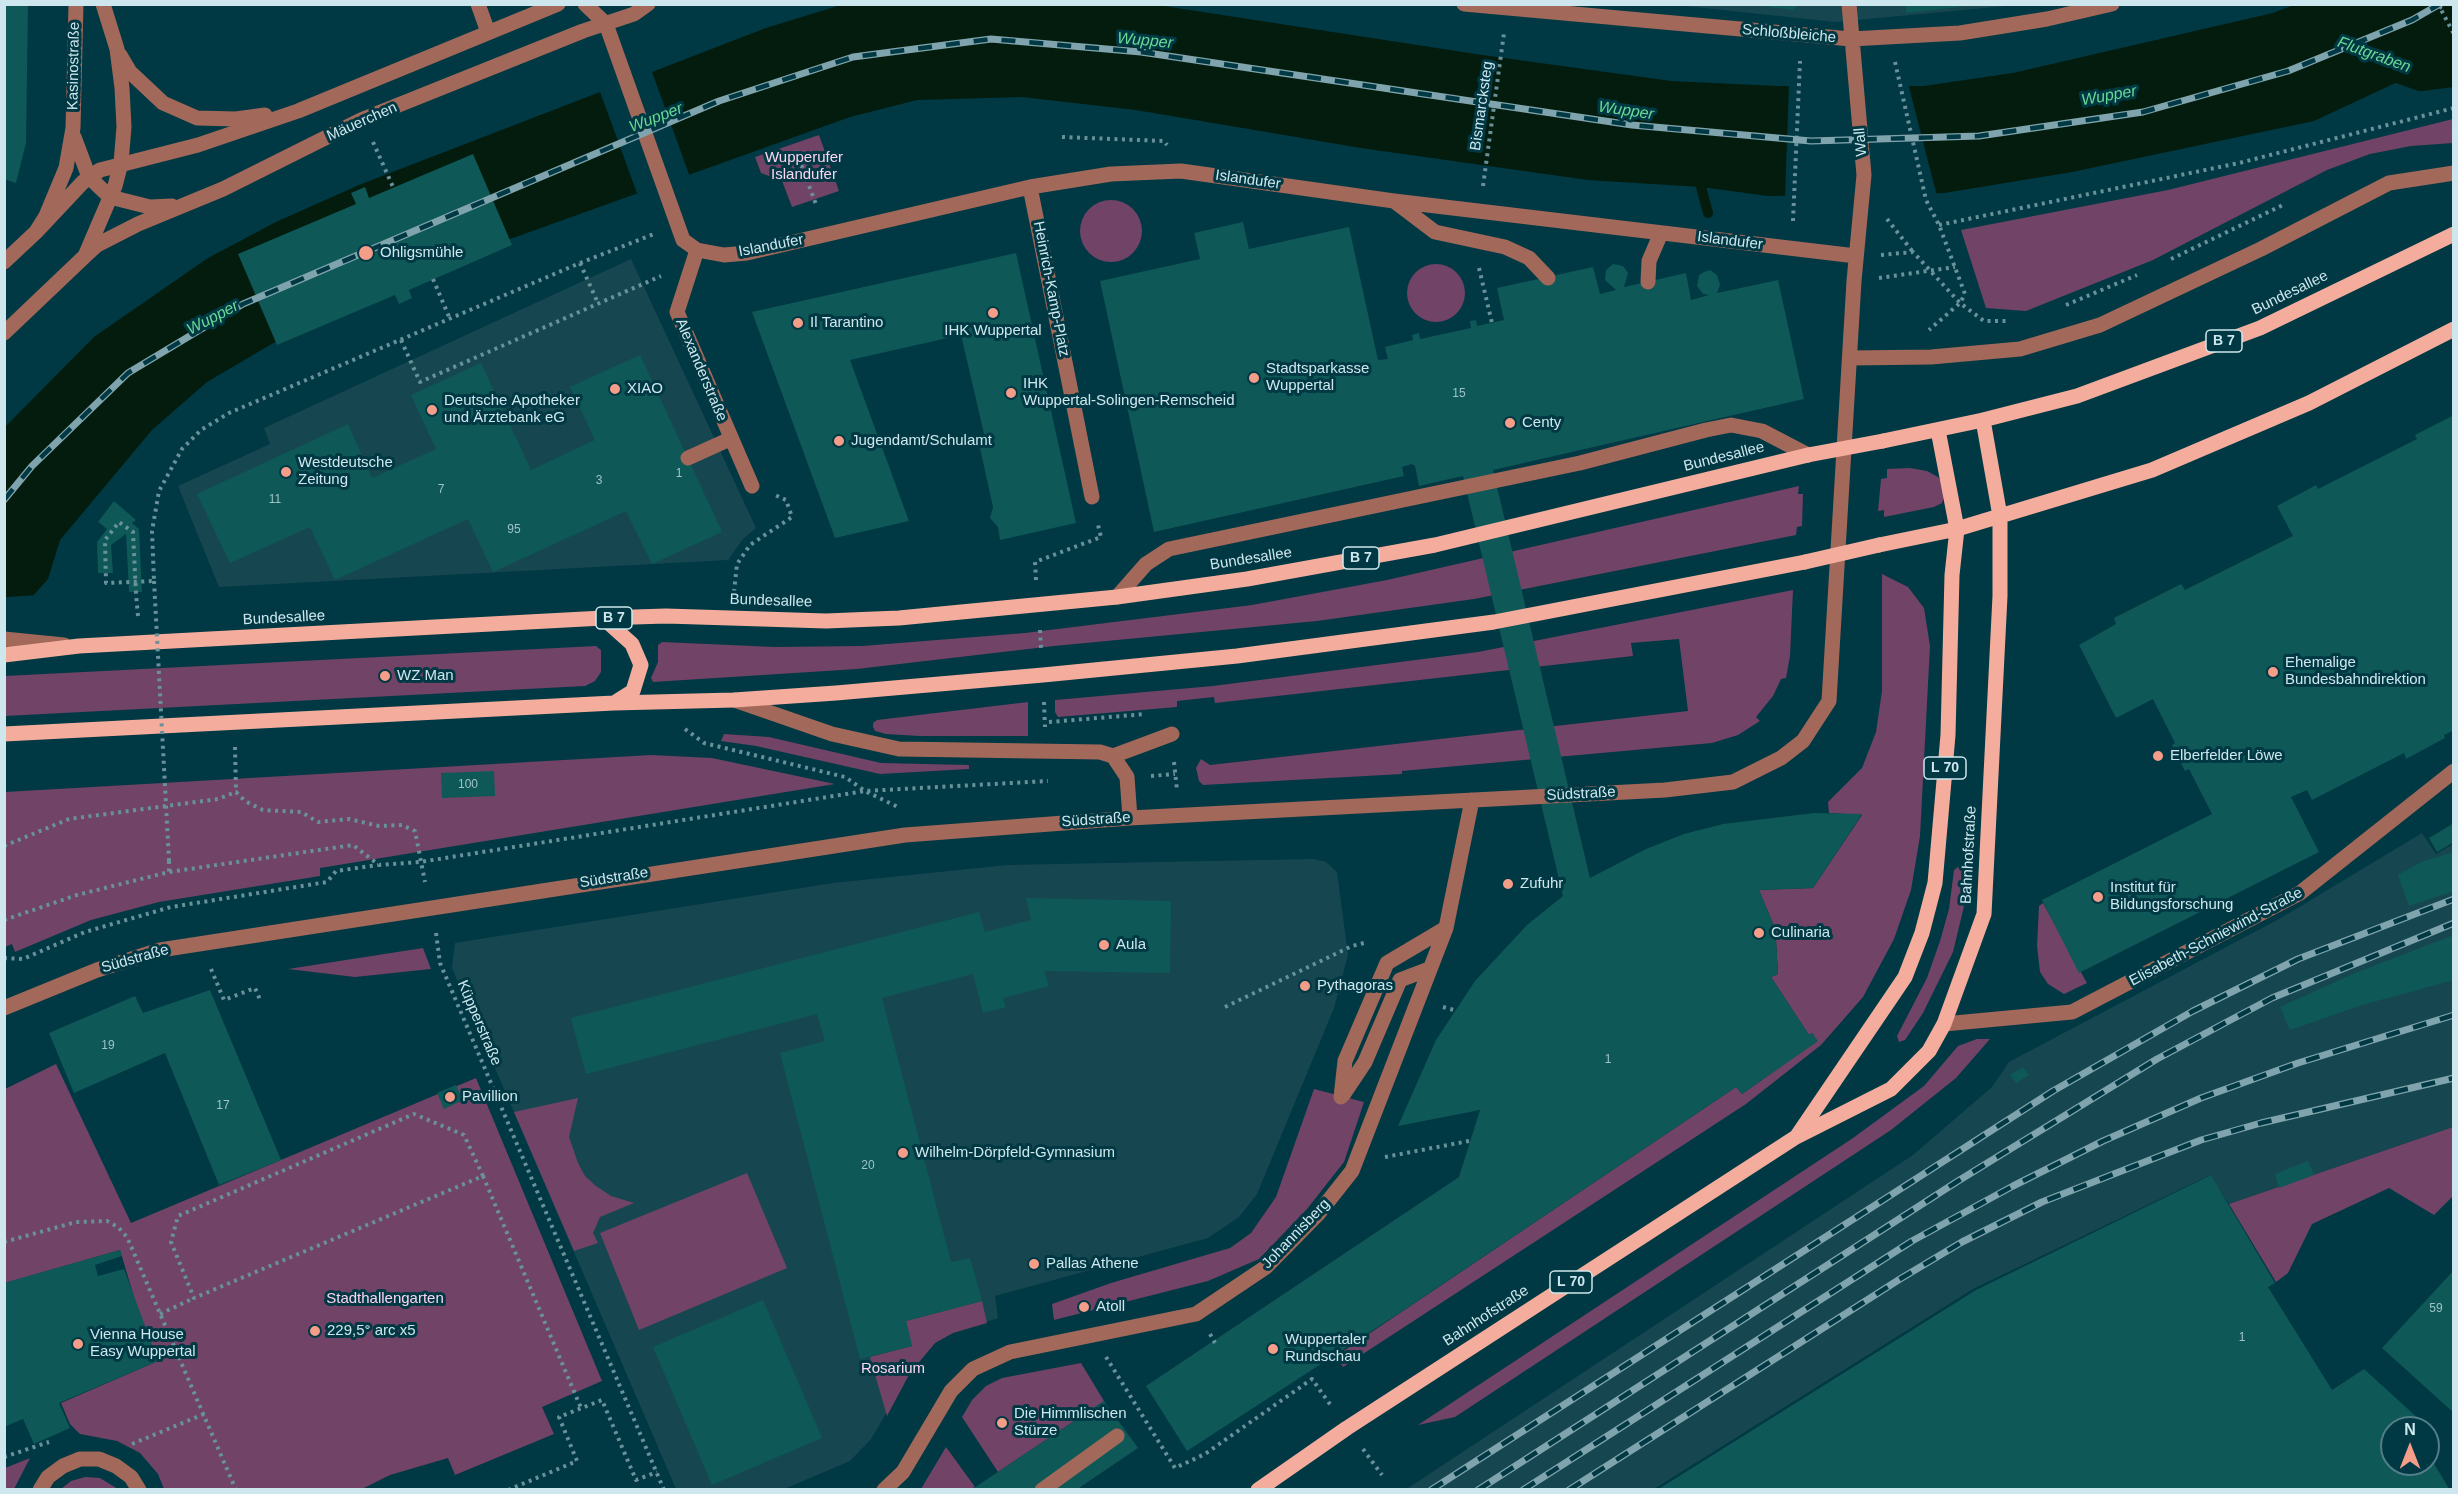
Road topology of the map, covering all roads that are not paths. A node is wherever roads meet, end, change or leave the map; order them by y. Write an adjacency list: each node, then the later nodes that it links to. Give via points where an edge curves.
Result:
1 (76, 4): 16 (street, Kasinostraße)
2 (104, 4): 14 (street)
3 (478, 4): 12 (street)
4 (558, 4): 12 (street)
5 (585, 4): 11 (street)
6 (648, 4): 11 (street, Mäuerchen, via 634,14)
7 (1464, 4): 10 (street, Schloßbleiche)
8 (1849, 4): 13 (street)
9 (2112, 4): 13 (street, Schloßbleiche, via 1960,33)
10 (1586, 10): 13 (street, Schloßbleiche)
11 (606, 24): 23 (street, Mäuerchen, via 361,120); 27 (street, Islandufer, via 683,240)
12 (488, 32): 15 (street)
13 (1851, 39): 29 (street, Wall, via 1864,175)
14 (117, 49): 15 (street, via 130,72 163,103 197,118 236,119); 17 (street, via 124,127)
15 (298, 111): 17 (street, via 172,153)
16 (73, 128): 19 (street, Kasinostraße); 24 (street, Kasinostraße, via 60,184)
17 (121, 163): 19 (street); 21 (street)
18 (2454, 173): 35 (street, via 2389,183 2100,324 2020,350)
19 (89, 177): 21 (street, Kasinostraße); 24 (street)
20 (1030, 187): 22 (street, Islandufer, via 1111,174 1181,171); 27 (street, Islandufer, via 747,253 724,255); 42 (street, Heinrich-Kamp-Platz)
21 (110, 197): 23 (street, Kasinostraße, via 150,207); 28 (street)
22 (1394, 201): 25 (street, Islandufer); 31 (street, via 1435,232 1505,247 1529,258)
23 (184, 206): 28 (street, Mäuerchen, via 138,224)
24 (36, 231): 30 (street, Kasinostraße)
25 (1661, 233): 29 (street, Islandufer); 32 (street, via 1649,261)
26 (2454, 234): 36 (main road, Bundesallee / B 7, via 2260,328 2077,396)
27 (697, 250): 38 (street, Alexanderstraße, via 677,312)
28 (85, 256): 34 (street)
29 (1856, 256): 35 (street)
30 (4, 262)
31 (1548, 278)
32 (1647, 282)
33 (2454, 329): 43 (main road, via 2309,403 2152,470)
34 (4, 333)
35 (1850, 358): 56 (street, Südstraße, via 1829,701 1803,741 1781,758 1733,782 1665,790)
36 (1983, 420): 37 (main road, Bundesallee / B 7); 43 (main road, Bahnhofstraße / L 70)
37 (1938, 430): 39 (main road, Bundesallee / B 7, bridge); 44 (main road, Bahnhofstraße / L 70)
38 (730, 439): 40 (street); 41 (street, Alexanderstraße)
39 (1809, 455): 45 (main road, Bundesallee / B 7, via 1435,544 1247,579); 45 (street, via 1762,432 1731,425 1578,456 1169,549 1146,564)
40 (688, 458)
41 (752, 486)
42 (1092, 496)
43 (2000, 516): 44 (main road); 61 (main road, Bahnhofstraße / L 70, via 2000,596 1984,914)
44 (1957, 529): 50 (main road, bridge, via 1494,622 1382,638 1042,675); 62 (main road, Bahnhofstraße / L 70, via 1946,758 1935,883 1922,933 1893,998)
45 (1117, 597): 46 (main road, Bundesallee / B 7, via 899,618 826,621)
46 (603, 618): 48 (main road, Bundesallee / B 7); 51 (main road, via 632,644 641,665 633,691)
47 (4, 639): 48 (street)
48 (79, 646): 49 (main road, Bundesallee / B 7)
49 (4, 655)
50 (734, 700): 51 (main road); 54 (street, via 832,734 890,747 1100,752)
51 (614, 703): 52 (main road)
52 (4, 734)
53 (1172, 734): 54 (street)
54 (1113, 756): 57 (street, via 1127,777)
55 (2454, 771): 61 (street, Elisabeth-Schniewind-Straße, via 2300,894 2072,1012)
56 (1472, 801): 57 (street, Südstraße); 58 (street, Johannisberg)
57 (1130, 818): 60 (street, Südstraße, via 905,835 160,950 97,970)
58 (1446, 928): 59 (street, Johannisberg); 59 (street, via 1387,963 1345,1061 1341,1097 1365,1062 1400,980)
59 (1429, 969): 66 (street, Johannisberg, via 1352,1171 1318,1214 1266,1267 1196,1314 1011,1352 973,1369 951,1391 903,1472)
60 (4, 1008)
61 (1944, 1024): 62 (main road, Bahnhofstraße / L 70, via 1929,1051 1891,1089)
62 (1796, 1137): 68 (main road, Bahnhofstraße / L 70, via 1347,1428)
63 (1117, 1436): 67 (street)
64 (40, 1490): 65 (street, via 48,1477 80,1459 99,1459 116,1466 131,1477)
65 (139, 1490)
66 (884, 1490)
67 (1042, 1490)
68 (1258, 1490)

